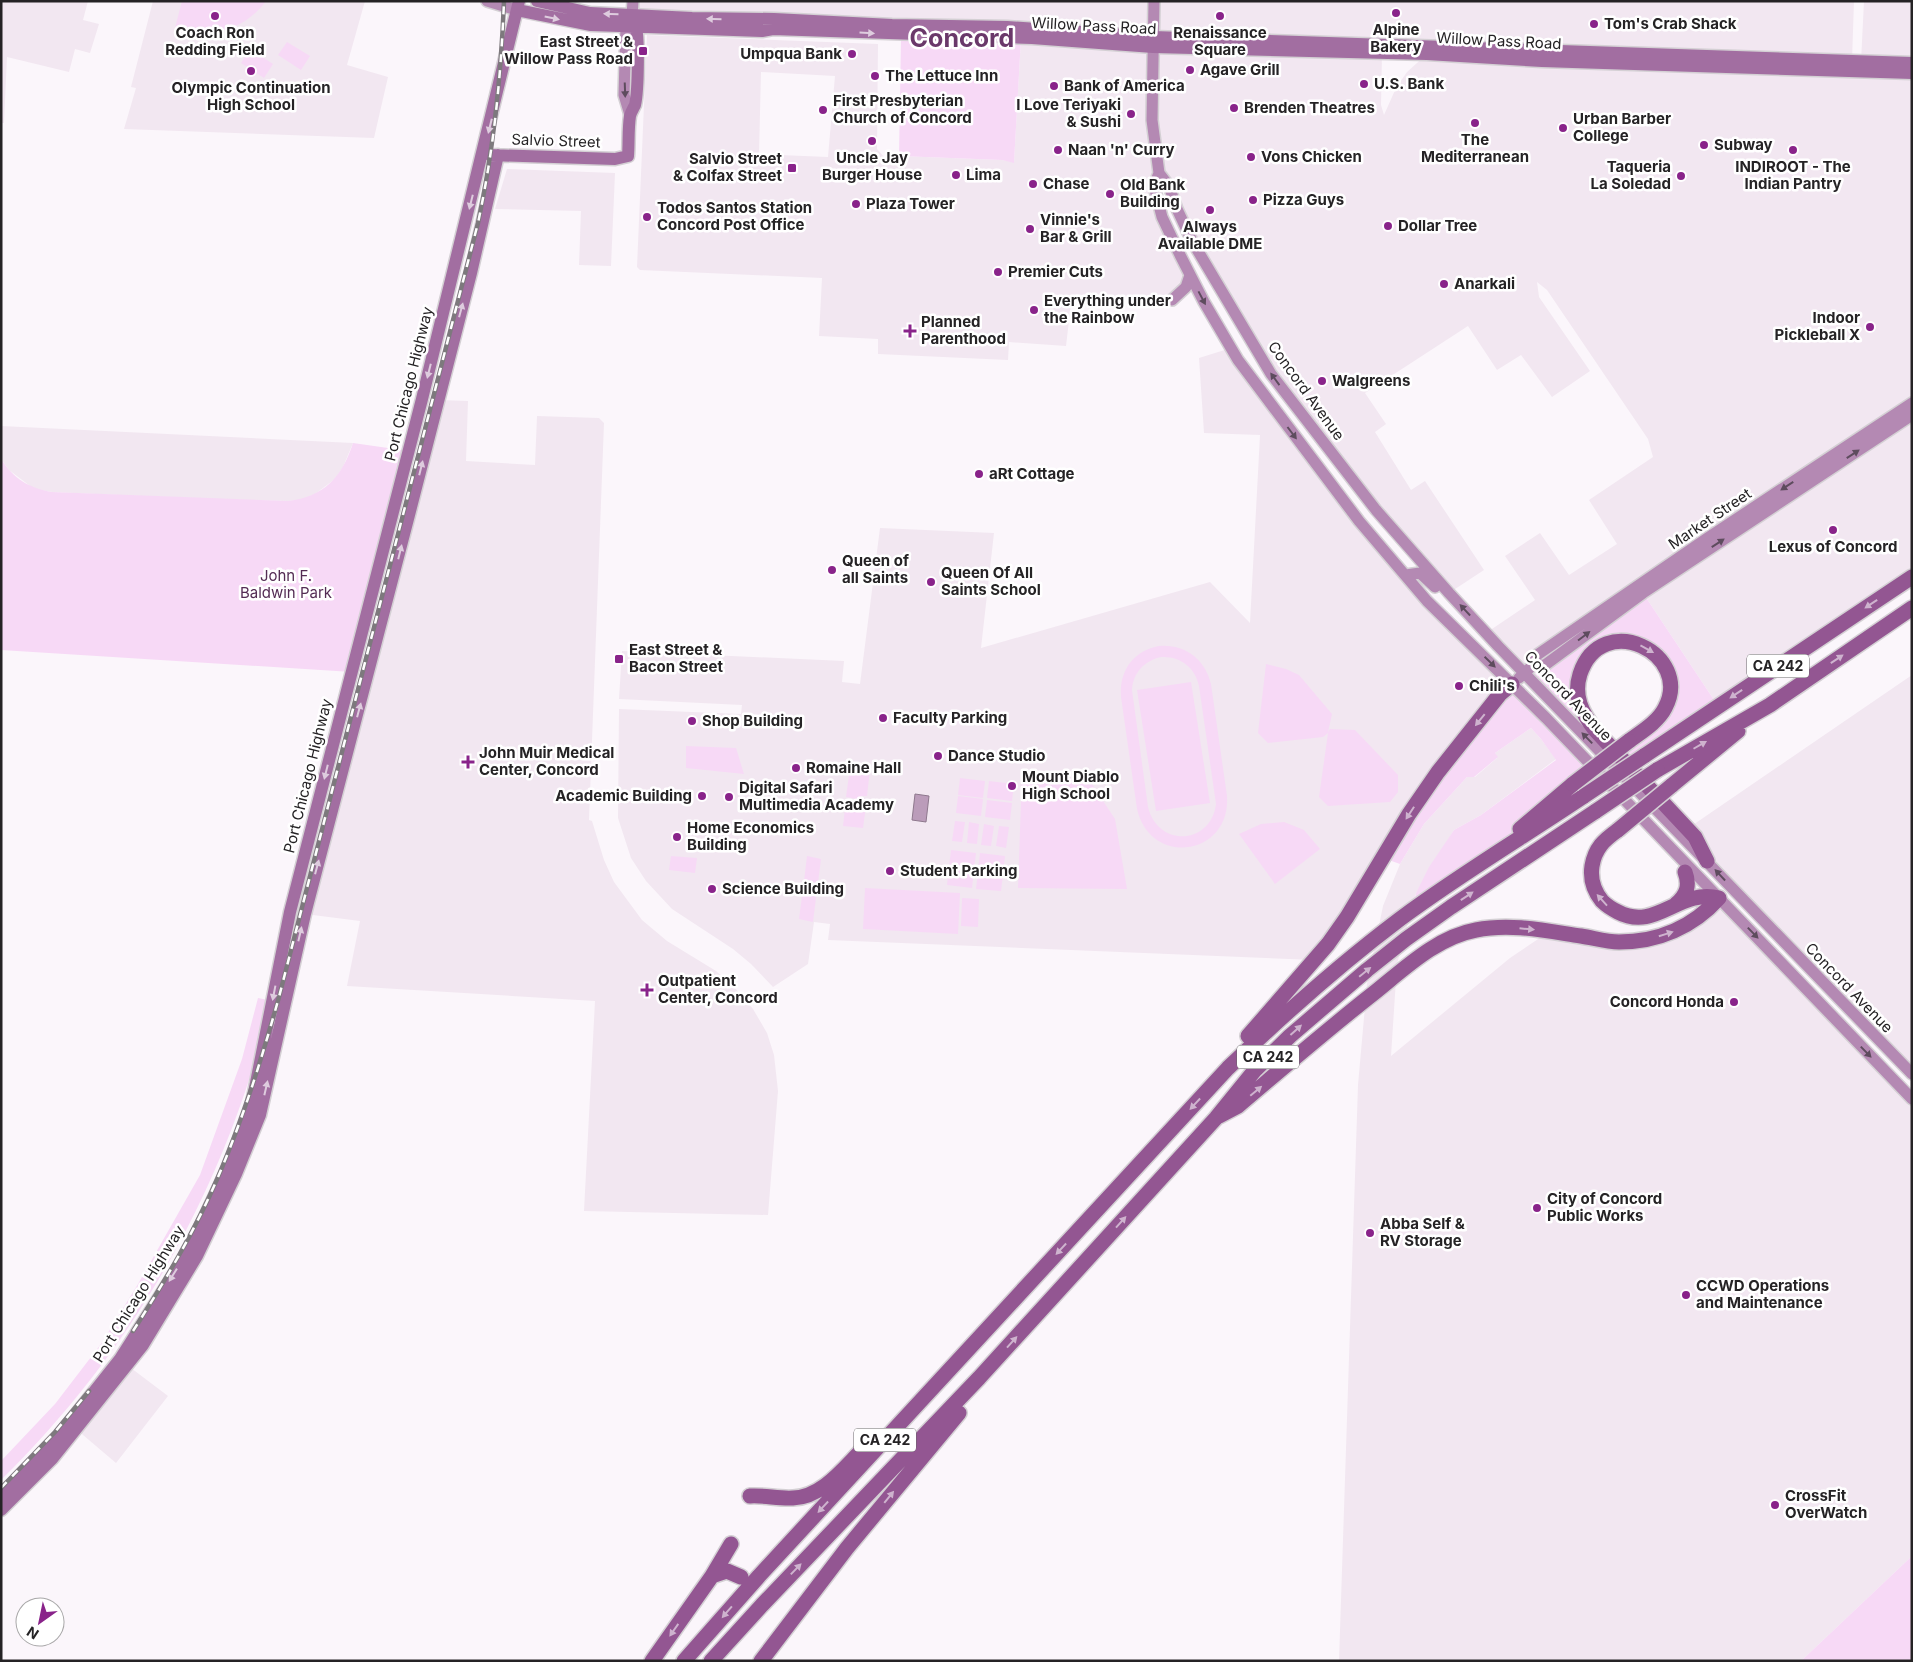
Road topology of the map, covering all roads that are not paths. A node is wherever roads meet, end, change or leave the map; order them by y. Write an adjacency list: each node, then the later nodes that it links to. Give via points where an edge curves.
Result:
1 (487, 1): 5 (main road, Willow Pass Road)
2 (537, 1): 6 (main road, Willow Pass Road, one-way to 2)
3 (633, 1): 6 (main road)
4 (1154, 1): 7 (main road)
5 (518, 6): 6 (main road, Willow Pass Road, one-way to 6, via 591,25); 10 (main road, Port Chicago Highway, one-way to 10)
6 (632, 22): 7 (main road, Willow Pass Road, via 692,18 774,19 1007,27); 11 (main road, Salvio Street, via 635,105 630,115 628,156 615,159)
7 (1153, 42): 8 (main road, Willow Pass Road); 9 (main road, Willow Pass Road, via 1548,61); 12 (main road, via 1152,120)
8 (1912, 63)
9 (1912, 73)
10 (483, 155): 11 (main road, Salvio Street); 23 (main road, Port Chicago Highway, one-way to 23)
11 (498, 155): 24 (main road, Port Chicago Highway, one-way to 11)
12 (1159, 173): 13 (main road, Concord Avenue, via 1154,186 1162,217); 18 (main road, Concord Avenue, one-way to 12, via 1270,374 1192,241 1169,186)
13 (1190, 275): 14 (main road, via 1186,287); 17 (main road, Concord Avenue, one-way to 17, via 1238,360)
14 (1172, 300)
15 (1912, 403): 25 (main road, Market Street, one-way to 25, via 1618,598 1537,655)
16 (1912, 415): 25 (main road, Market Street, one-way to 16, via 1545,665 1643,593)
17 (1311, 460): 18 (main road, via 1315,452 1324,451 1343,478); 19 (main road, Concord Avenue)
18 (1358, 487): 21 (main road, Concord Avenue)
19 (1406, 575): 21 (main road, via 1420,573 1440,592); 26 (main road, Concord Avenue, one-way to 26, via 1427,601)
20 (1912, 577): 30 (highway, CA 242, one-way to 30, bridge)
21 (1449, 593): 25 (main road, Concord Avenue, one-way to 21)
22 (1912, 608): 27 (highway, CA 242, one-way to 22)
23 (365, 624): 24 (main road); 47 (main road, Port Chicago Highway, one-way to 47, via 290,912 250,1113 227,1170 189,1251 120,1359 55,1440)
24 (380, 630): 48 (main road, Port Chicago Highway, one-way to 24, via 52,1459 143,1345 197,1256 236,1174 260,1116 305,914)
25 (1528, 669): 26 (main road, Market Street); 29 (main road, Concord Avenue, one-way to 25)
26 (1512, 684): 28 (main road, Concord Avenue); 40 (highway, one-way to 40, via 1500,694 1438,772 1328,944 1235,1049)
27 (1770, 705): 35 (highway, one-way to 27, bridge, via 1645,918 1622,914 1606,906 1596,894 1592,882 1595,853 1603,840); 43 (highway, CA 242, one-way to 27, bridge, via 1255,1070 1327,1003 1427,924 1658,770)
28 (1546, 718): 31 (main road, Concord Avenue, via 1567,750); 32 (main road, Concord Avenue)
29 (1707, 861): 30 (highway, one-way to 30, bridge, via 1695,838 1595,730 1579,703 1576,684 1591,654 1604,645 1621,641 1636,643 1653,651 1663,662 1670,681 1665,708 1656,720 1629,741 1573,784 1520,828 1478,856); 33 (main road, Concord Avenue, one-way to 29)
30 (1471, 871): 40 (highway, CA 242, via 1330,974)
31 (1685, 872): 32 (main road, Concord Avenue); 35 (highway, via 1687,889 1683,898)
32 (1709, 886): 34 (main road, Concord Avenue)
33 (1733, 889): 34 (main road); 37 (main road, Concord Avenue)
34 (1719, 898): 35 (highway, via 1695,896); 36 (main road, Concord Avenue, one-way to 36); 43 (highway, one-way to 34, via 1238,1106 1333,1025 1430,950 1451,938 1501,926 1619,942 1650,939 1693,922)
35 (1672, 906)
36 (1774, 955): 37 (main road, via 1787,958 1807,978); 38 (main road, Concord Avenue)
37 (1817, 977): 39 (main road, Concord Avenue)
38 (1839, 1024): 39 (main road, via 1854,1025 1882,1053); 42 (main road, Concord Avenue, one-way to 42)
39 (1896, 1059): 41 (main road, Concord Avenue)
40 (1228, 1068): 44 (highway, CA 242, one-way to 44)
41 (1912, 1074)
42 (1912, 1099)
43 (1216, 1118): 45 (highway, CA 242, one-way to 43)
44 (1010, 1304): 46 (highway, via 996,1311 820,1490 795,1498); 53 (highway, CA 242, one-way to 53)
45 (979, 1378): 54 (highway, CA 242, one-way to 45); 55 (highway, one-way to 45, via 847,1548 978,1392)
46 (750, 1496)
47 (1, 1498)
48 (1, 1510)
49 (731, 1544): 50 (highway)
50 (712, 1576): 51 (highway, via 727,1571); 52 (highway, one-way to 52)
51 (741, 1577)
52 (652, 1661)
53 (684, 1661)
54 (711, 1661)
55 (762, 1661)

